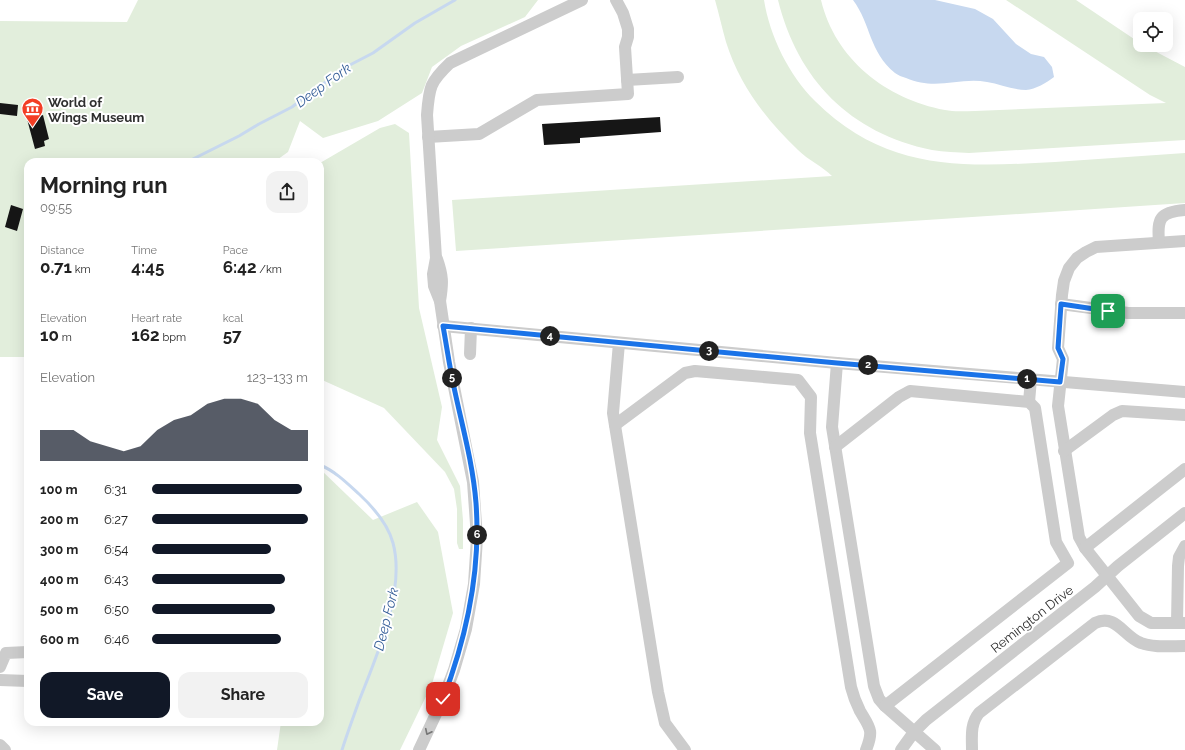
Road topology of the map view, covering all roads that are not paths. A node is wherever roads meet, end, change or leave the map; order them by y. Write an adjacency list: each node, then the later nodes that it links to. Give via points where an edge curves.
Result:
1 (582, 0): 5 (street, via 450,63 435,78 428,96)
2 (616, 0): 4 (street, via 628,29 625,47)
3 (678, 77): 4 (street)
4 (627, 80): 5 (street, via 628,94 537,100 479,134)
5 (428, 137): 11 (street, via 436,258 433,274)
6 (1185, 210): 8 (street, via 1168,212 1162,217 1158,229)
7 (1185, 241): 8 (street)
8 (1159, 242): 9 (street, via 1107,246 1086,252 1069,268 1064,281)
9 (1061, 304): 10 (street, via 1128,313); 17 (street, via 1058,348 1063,359)
10 (1185, 313)
11 (443, 326): 12 (street); 40 (street, one-way to 40, via 473,482 476,563 466,629 454,670)
12 (471, 328): 13 (street); 14 (street)
13 (619, 343): 15 (street); 21 (street, via 613,409)
14 (470, 354)
15 (837, 363): 16 (street); 22 (street, via 831,421)
16 (1031, 379): 17 (street); 19 (street)
17 (1060, 382): 18 (street); 23 (street, via 1058,406)
18 (1185, 392)
19 (1029, 402): 22 (street, via 910,391); 36 (street, via 1035,408 1056,542 1068,563)
20 (1185, 415): 23 (street, via 1122,411)
21 (615, 425): 41 (street, via 659,700 665,723); 42 (street, via 685,373 695,371 798,380 811,397 810,433 851,687 855,700 869,723)
22 (835, 447): 36 (street, via 872,678 876,692)
23 (1064, 451): 27 (street, via 1077,531)
24 (1185, 470): 27 (street)
25 (1185, 513): 28 (street, Remington Drive)
26 (1185, 546): 29 (street, via 1179,557 1178,566)
27 (1085, 548): 28 (street)
28 (1107, 576): 29 (street, via 1139,616 1146,621); 37 (street, Remington Drive)
29 (1181, 623)
30 (1185, 646): 45 (street, via 1144,644 1129,637 1112,622 1103,620 1095,623 979,713 972,727)
31 (24, 652): 32 (street)
32 (3, 653): 33 (street)
33 (0, 667)
34 (0, 680): 35 (street)
35 (24, 681)
36 (885, 706): 37 (street)
37 (914, 732): 43 (street, Remington Drive); 44 (street)
38 (0, 745): 39 (street)
39 (5, 750)
40 (419, 750)
41 (685, 750)
42 (866, 750)
43 (901, 750)
44 (935, 750)
45 (972, 750)

